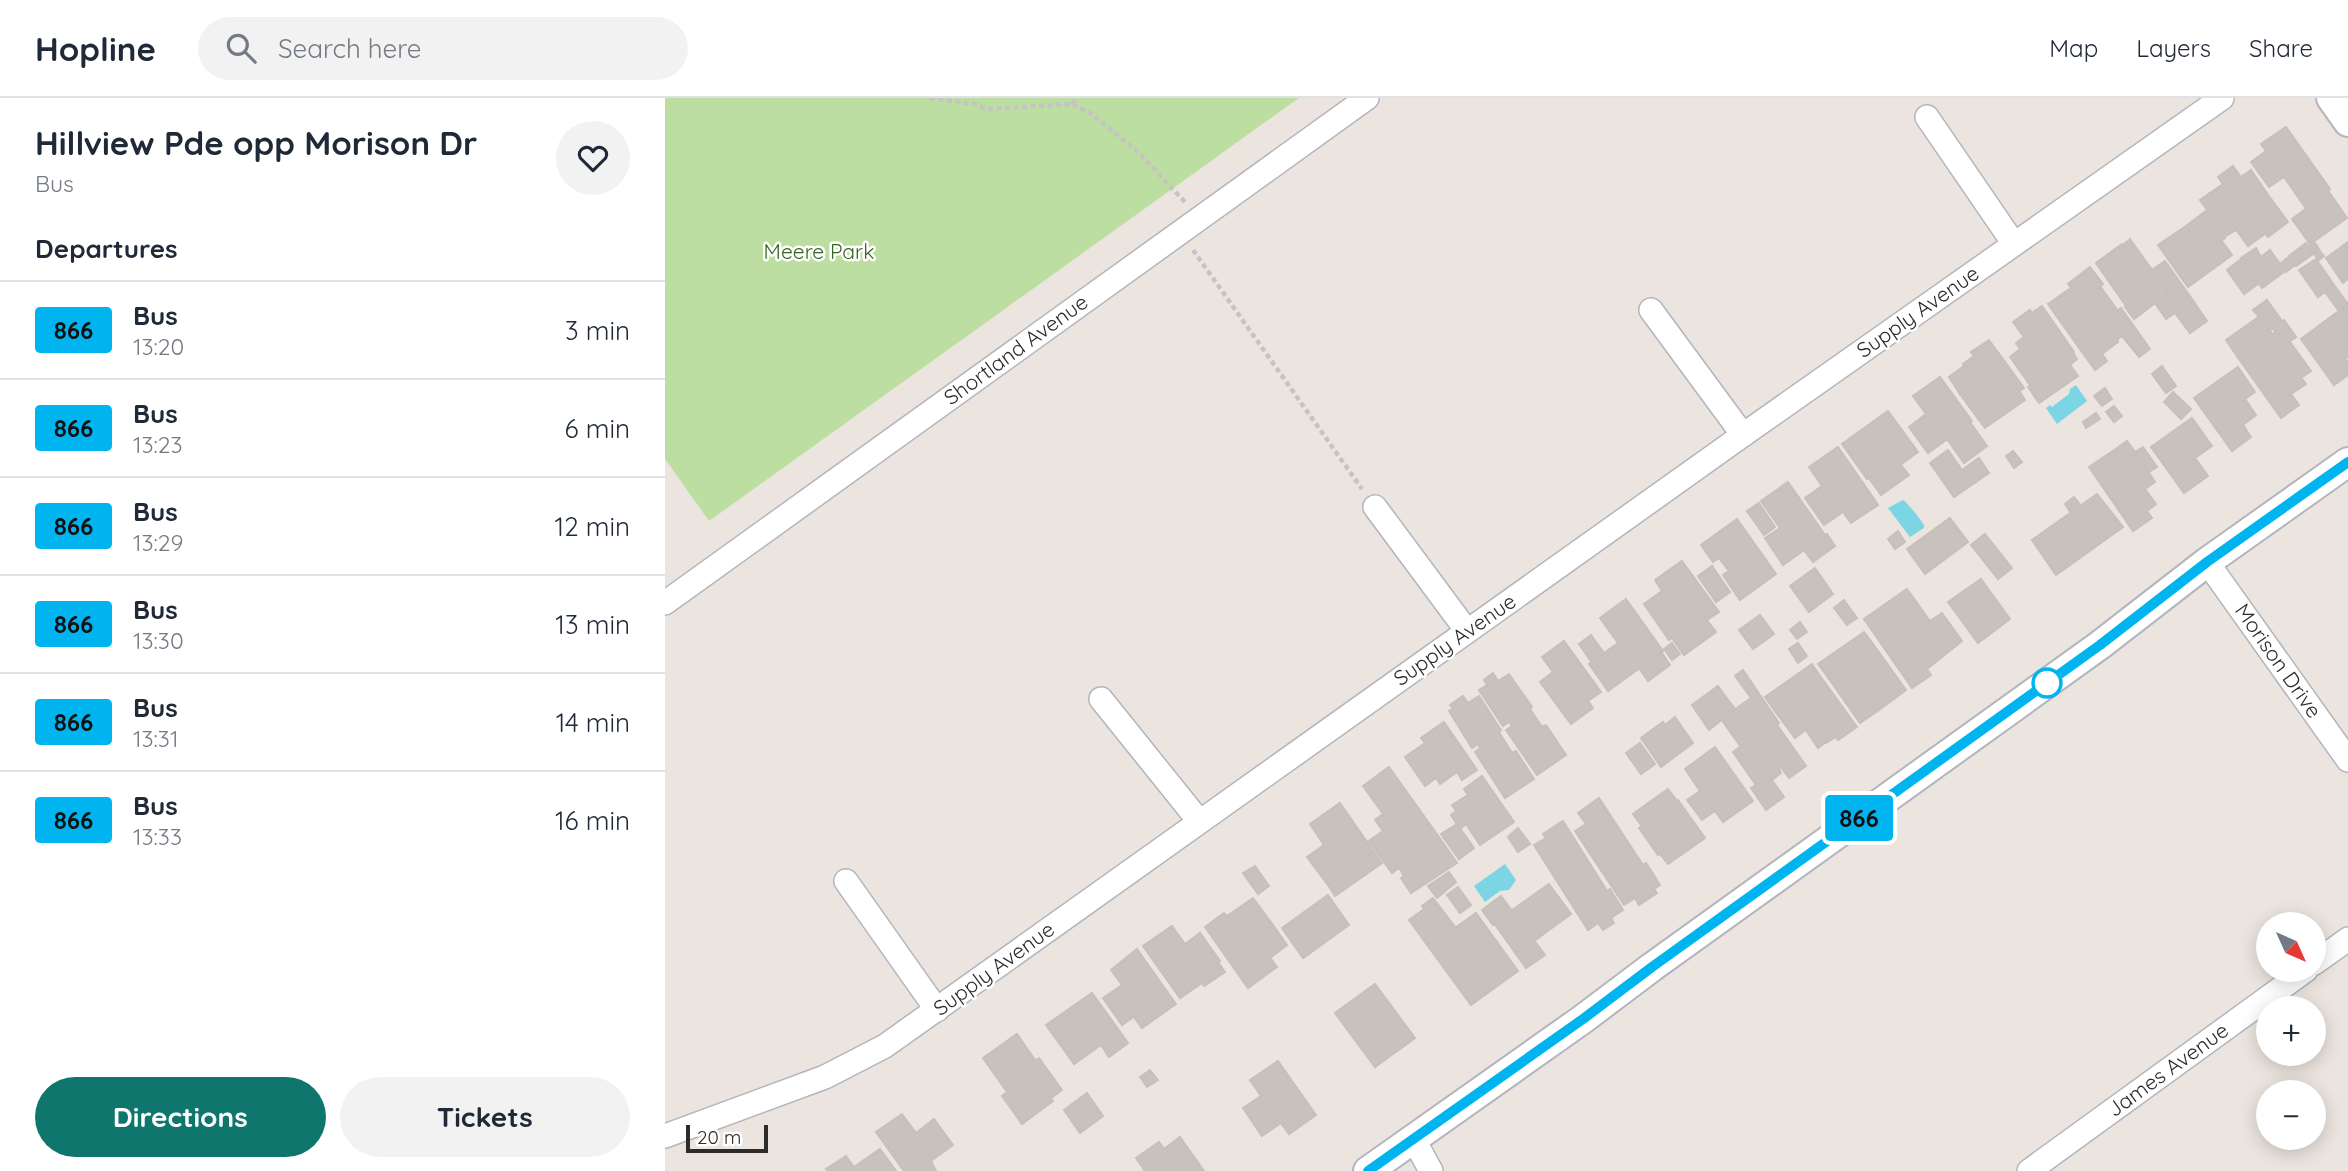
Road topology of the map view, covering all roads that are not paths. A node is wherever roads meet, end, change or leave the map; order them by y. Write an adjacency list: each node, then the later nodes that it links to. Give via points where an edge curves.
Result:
1 (1367, 98): 12 (street, Shortland Avenue)
2 (2221, 98): 6 (street, Supply Avenue)
3 (2331, 98): 5 (street)
4 (1927, 117): 6 (street)
5 (2348, 122)
6 (2014, 244): 8 (street, Supply Avenue)
7 (1651, 310): 8 (street)
8 (1743, 435): 13 (street, Supply Avenue)
9 (2348, 462): 11 (street)
10 (1375, 507): 13 (street)
11 (2207, 562): 15 (street, Morison Drive); 23 (street, via 2100,645)
12 (665, 603)
13 (1467, 631): 16 (street, Supply Avenue)
14 (1101, 699): 16 (street)
15 (2348, 760)
16 (1199, 821): 21 (street, Supply Avenue)
17 (846, 881): 21 (street)
18 (2348, 939): 19 (street)
19 (2326, 955)
20 (2289, 982): 26 (street, James Avenue)
21 (937, 1010): 22 (street, Supply Avenue, via 885,1046 825,1077)
22 (665, 1136)
23 (1413, 1138): 24 (street); 25 (street)
24 (1368, 1171)
25 (1431, 1171)
26 (2029, 1171)

